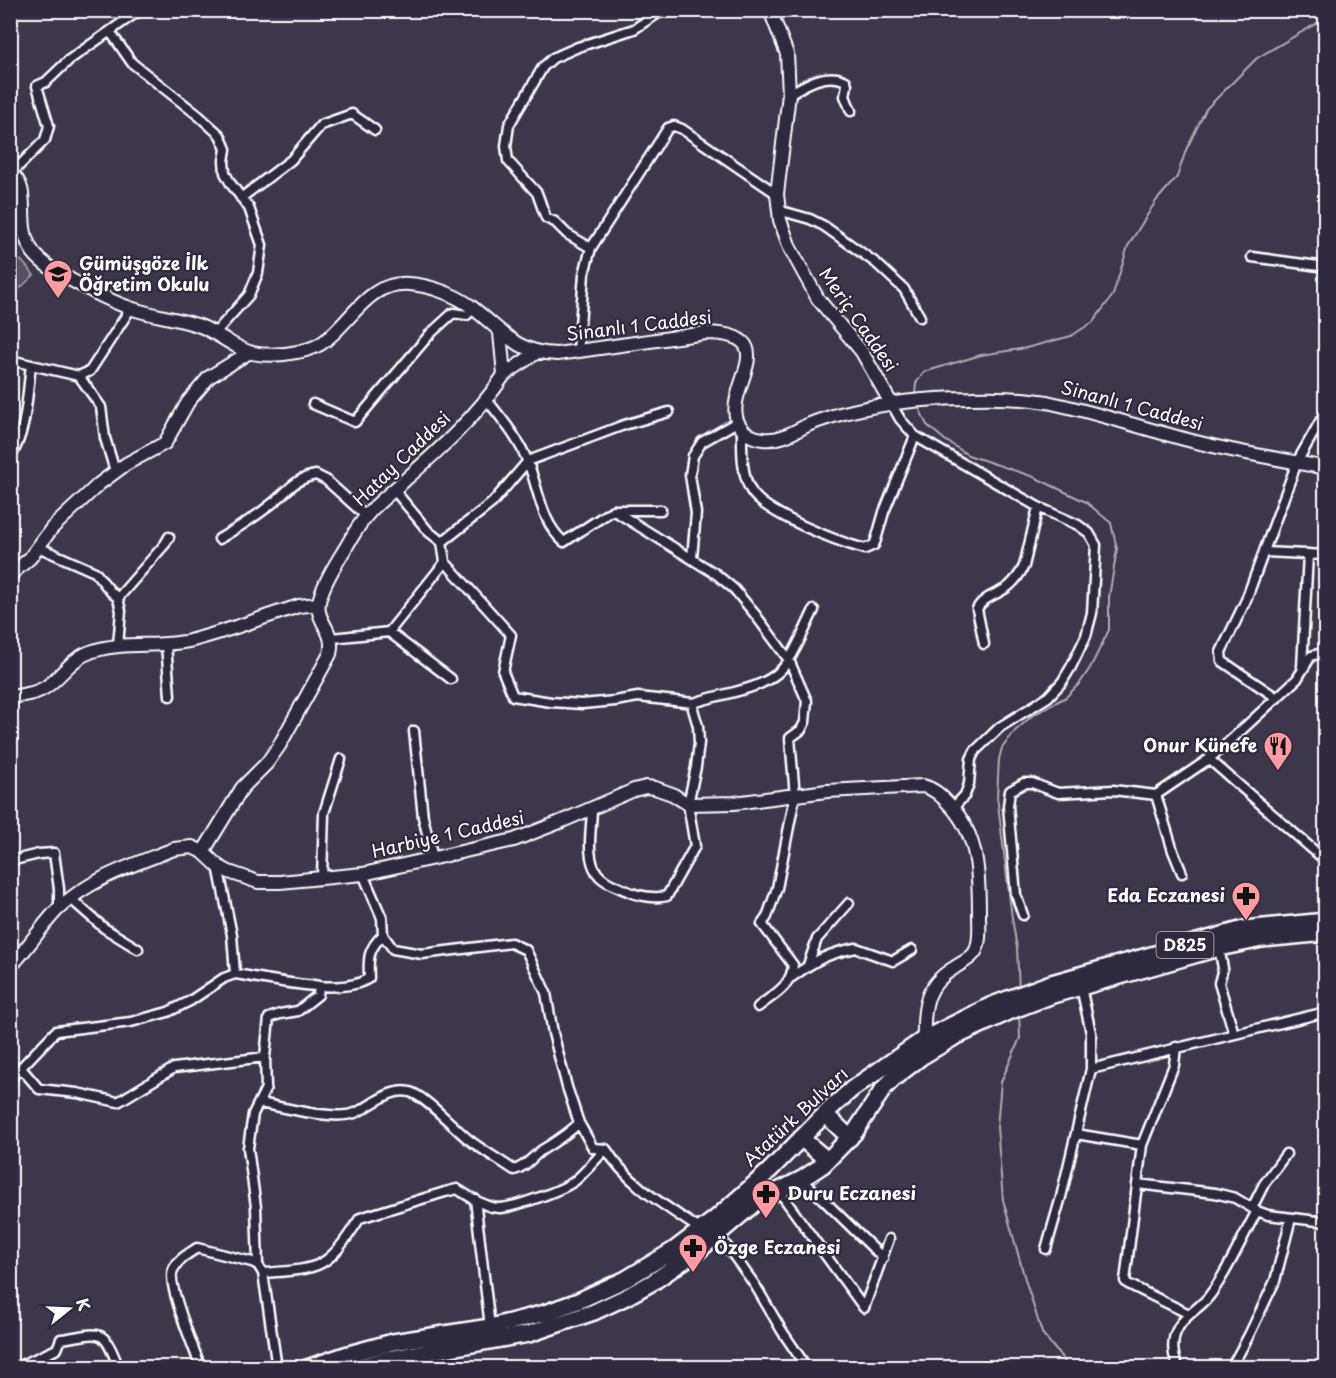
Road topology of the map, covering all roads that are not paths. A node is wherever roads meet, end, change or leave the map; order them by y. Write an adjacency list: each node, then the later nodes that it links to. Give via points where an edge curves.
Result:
1 (140, 10): 4 (street)
2 (663, 10): 12 (street, via 634,29 553,58 543,67 509,125 508,161 537,193 546,218)
3 (770, 10): 5 (street, Meriç Caddesi, via 787,54)
4 (111, 33): 8 (street, via 37,86 49,126 45,140); 10 (street, via 132,63 220,135 226,149 225,173)
5 (789, 94): 6 (street, via 833,76 846,81 845,96); 9 (street, Meriç Caddesi)
6 (852, 111)
7 (375, 130): 10 (street, via 352,114 321,125 291,160)
8 (11, 173): 15 (street, via 22,187 24,234 40,260 85,288)
9 (777, 194): 11 (street, Meriç Caddesi); 12 (street, via 674,126 668,128)
10 (241, 198): 18 (street, via 249,208 262,245 258,273 249,295)
11 (778, 210): 17 (street, via 824,226 876,263 904,289); 29 (street, Meriç Caddesi, via 790,248 811,287)
12 (591, 248): 20 (street)
13 (1252, 257): 14 (street)
14 (1326, 267)
15 (131, 308): 18 (street); 26 (street, via 90,371)
16 (473, 309): 19 (street, Sinanlı 1 Caddesi); 21 (street, Sinanlı 1 Caddesi, via 432,289 394,285 366,299 320,345 279,354); 28 (street, via 467,315 453,314 430,334 355,422)
17 (920, 317)
18 (215, 333): 21 (street)
19 (500, 333): 22 (street, Sinanlı 1 Caddesi); 25 (street)
20 (578, 351): 22 (street, Sinanlı 1 Caddesi); 32 (street, Sinanlı 1 Caddesi, via 706,333 736,338 746,349 749,363 734,408)
21 (250, 352): 38 (street, via 217,371 196,391 165,444)
22 (536, 352): 25 (street, Hatay Caddesi)
23 (10, 360): 24 (street)
24 (31, 365): 26 (street); 34 (street, via 25,413)
25 (504, 375): 27 (street, Hatay Caddesi)
26 (79, 376): 38 (street, via 101,407)
27 (487, 400): 35 (street); 39 (street, Hatay Caddesi)
28 (313, 404)
29 (897, 404): 32 (street, Sinanlı 1 Caddesi, via 826,418 776,439 756,437); 33 (street, via 900,419); 36 (street, Sinanlı 1 Caddesi, via 996,398 1050,403 1191,441)
30 (1326, 411): 36 (street)
31 (669, 412): 35 (street)
32 (740, 425): 33 (street, via 750,490 762,502 823,535 865,549 874,545); 51 (street, via 702,442 693,456 690,475 696,513)
33 (915, 436): 40 (street)
34 (10, 458)
35 (528, 461): 41 (street, via 538,499 554,534 564,542); 46 (street, via 492,503)
36 (1297, 462): 37 (street, Sinanlı 1 Caddesi); 48 (street)
37 (1326, 468)
38 (115, 471): 47 (street, via 66,514)
39 (394, 490): 43 (street, Hatay Caddesi); 46 (street)
40 (1038, 507): 60 (street, via 1019,575 977,609); 77 (street, via 1078,525 1096,545 1092,613 1086,636 1062,682 1048,697 1000,727 971,756 969,784)
41 (613, 510): 42 (street); 51 (street)
42 (661, 510)
43 (366, 516): 45 (street, via 316,475 292,484 276,501); 55 (street, Hatay Caddesi, via 335,565)
44 (169, 537): 54 (street)
45 (219, 539)
46 (442, 542): 52 (street)
47 (38, 547): 53 (street); 54 (street, via 96,572)
48 (1265, 552): 49 (street); 68 (street, via 1221,656 1222,661)
49 (1308, 554): 50 (street); 64 (street)
50 (1326, 555)
51 (692, 558): 63 (street, via 734,589)
52 (445, 562): 57 (street); 69 (street, via 511,635 503,672 513,696 582,704 638,697)
53 (10, 575)
54 (118, 598): 61 (street)
55 (318, 604): 58 (street); 59 (street)
56 (814, 610): 63 (street)
57 (389, 632): 58 (street); 65 (street)
58 (332, 638): 78 (street, via 330,654 279,746 242,788)
59 (166, 644): 61 (street); 66 (street)
60 (984, 644)
61 (118, 645): 67 (street, via 75,659 47,687)
62 (1326, 652): 64 (street, via 1311,656)
63 (789, 660): 69 (street, via 757,686); 74 (street, via 807,701 805,722 790,738)
64 (1302, 670): 68 (street)
65 (452, 679)
66 (170, 696)
67 (10, 697)
68 (1277, 698): 72 (street)
69 (694, 703): 75 (street, via 699,742)
70 (414, 731): 79 (street, via 423,817)
71 (341, 759): 85 (street, via 324,813)
72 (1209, 759): 73 (street); 81 (street)
73 (1156, 795): 83 (street); 89 (street, via 1113,790 1058,793 1032,783 1024,783 1010,792 1016,895)
74 (795, 796): 75 (street, Harbiye 1 Caddesi); 77 (street, Harbiye 1 Caddesi, via 923,786 937,792); 99 (street, via 777,888 762,924 794,965)
75 (688, 804): 76 (street, Harbiye 1 Caddesi, via 664,790 646,787); 76 (street, via 695,846 667,896 660,898 631,893 597,874 591,857)
76 (592, 808): 79 (street, Harbiye 1 Caddesi, via 522,838)
77 (953, 808): 107 (street, Harbiye 1 Caddesi, via 974,847 978,944 971,957 945,973 933,986 925,1008)
78 (203, 852): 82 (street, Harbiye 1 Caddesi); 86 (street, via 192,847 174,849 97,880)
79 (433, 858): 84 (street, Harbiye 1 Caddesi)
80 (10, 861): 88 (street, via 54,853)
81 (1326, 861)
82 (218, 866): 85 (street, Harbiye 1 Caddesi, via 258,882); 98 (street, via 232,935)
83 (1182, 873)
84 (363, 874): 85 (street, Harbiye 1 Caddesi); 92 (street, via 382,918)
85 (322, 876)
86 (70, 899): 88 (street); 94 (street, via 104,928)
87 (849, 903): 96 (street, via 817,939)
88 (59, 909): 97 (street)
89 (1023, 915)
90 (1326, 921): 102 (highway, Atatürk Bulvarı / D825, via 1244,929)
91 (1326, 933): 93 (highway, Atatürk Bulvarı / D825)
92 (383, 935): 100 (street, via 371,946 369,978 360,984); 115 (street, via 393,950 422,954 511,943 526,950 546,993)
93 (1219, 948): 101 (highway, Atatürk Bulvarı / D825); 106 (street, via 1219,983)
94 (138, 949)
95 (912, 950): 96 (street, via 892,961 856,948)
96 (808, 965): 99 (street)
97 (10, 967)
98 (235, 974): 100 (street); 110 (street, via 168,1012 132,1022 56,1030)
99 (792, 977): 104 (street)
100 (313, 985): 109 (street, via 319,986 318,995 298,1011 269,1018)
101 (1081, 987): 102 (highway, Atatürk Bulvarı / D825); 111 (street, via 1091,1033)
102 (1050, 989): 103 (highway, Atatürk Bulvarı / D825)
103 (1009, 1005): 107 (highway, Atatürk Bulvarı / D825, via 963,1018); 118 (highway, Atatürk Bulvarı, via 900,1073 884,1088)
104 (758, 1007)
105 (1326, 1012): 106 (street)
106 (1234, 1034): 108 (street)
107 (924, 1039): 114 (highway, Atatürk Bulvarı / D825, via 852,1089)
108 (1176, 1047): 111 (street); 119 (street, via 1174,1065)
109 (265, 1057): 110 (street, via 174,1068 118,1102 39,1089); 113 (street, via 266,1088)
110 (21, 1068): 112 (street)
111 (1091, 1069): 116 (street)
112 (10, 1079)
113 (259, 1103): 115 (street, via 338,1116 355,1113 396,1092 409,1092 421,1097 469,1140 514,1170); 135 (street, via 253,1114 248,1148)
114 (825, 1114): 117 (highway, Atatürk Bulvarı / D825); 118 (highway)
115 (579, 1124): 120 (street, via 593,1148)
116 (1076, 1134): 119 (street); 133 (street)
117 (801, 1138): 122 (highway); 130 (highway, Atatürk Bulvarı / D825)
118 (850, 1138): 122 (highway, Atatürk Bulvarı)
119 (1142, 1145): 124 (street)
120 (606, 1149): 126 (street, via 576,1181 553,1192 499,1208); 130 (street, via 637,1187)
121 (1286, 1154): 127 (street, via 1264,1184)
122 (827, 1160): 123 (highway, Atatürk Bulvarı)
123 (802, 1179): 125 (highway, Atatürk Bulvarı); 134 (street)
124 (1137, 1184): 127 (street, via 1215,1192); 136 (street, via 1125,1281)
125 (778, 1190): 131 (highway, Atatürk Bulvarı, via 748,1208); 134 (street, via 864,1308)
126 (476, 1199): 135 (street, via 457,1189 360,1218 326,1262 305,1270); 137 (street)
127 (1254, 1209): 128 (street); 136 (street, via 1220,1281 1208,1299)
128 (1291, 1218): 129 (street); 146 (street, via 1275,1281)
129 (1326, 1222)
130 (701, 1230): 137 (highway, Atatürk Bulvarı / D825, via 603,1291 562,1308)
131 (718, 1234): 143 (highway, Atatürk Bulvarı, via 653,1282 594,1312 529,1334); 144 (street)
132 (889, 1239): 134 (street)
133 (1046, 1250)
134 (883, 1258)
135 (260, 1269): 140 (street, via 252,1262 197,1248 173,1269 170,1277); 141 (street)
136 (1189, 1314): 145 (street, via 1173,1340)
137 (490, 1327): 142 (highway, Atatürk Bulvarı / D825, via 393,1342)
138 (15, 1368): 139 (street, via 57,1349 61,1339 96,1334 107,1340)
139 (120, 1368)
140 (201, 1368)
141 (277, 1368)
142 (307, 1368)
143 (356, 1368)
144 (807, 1368)
145 (1179, 1368)
146 (1231, 1368)

